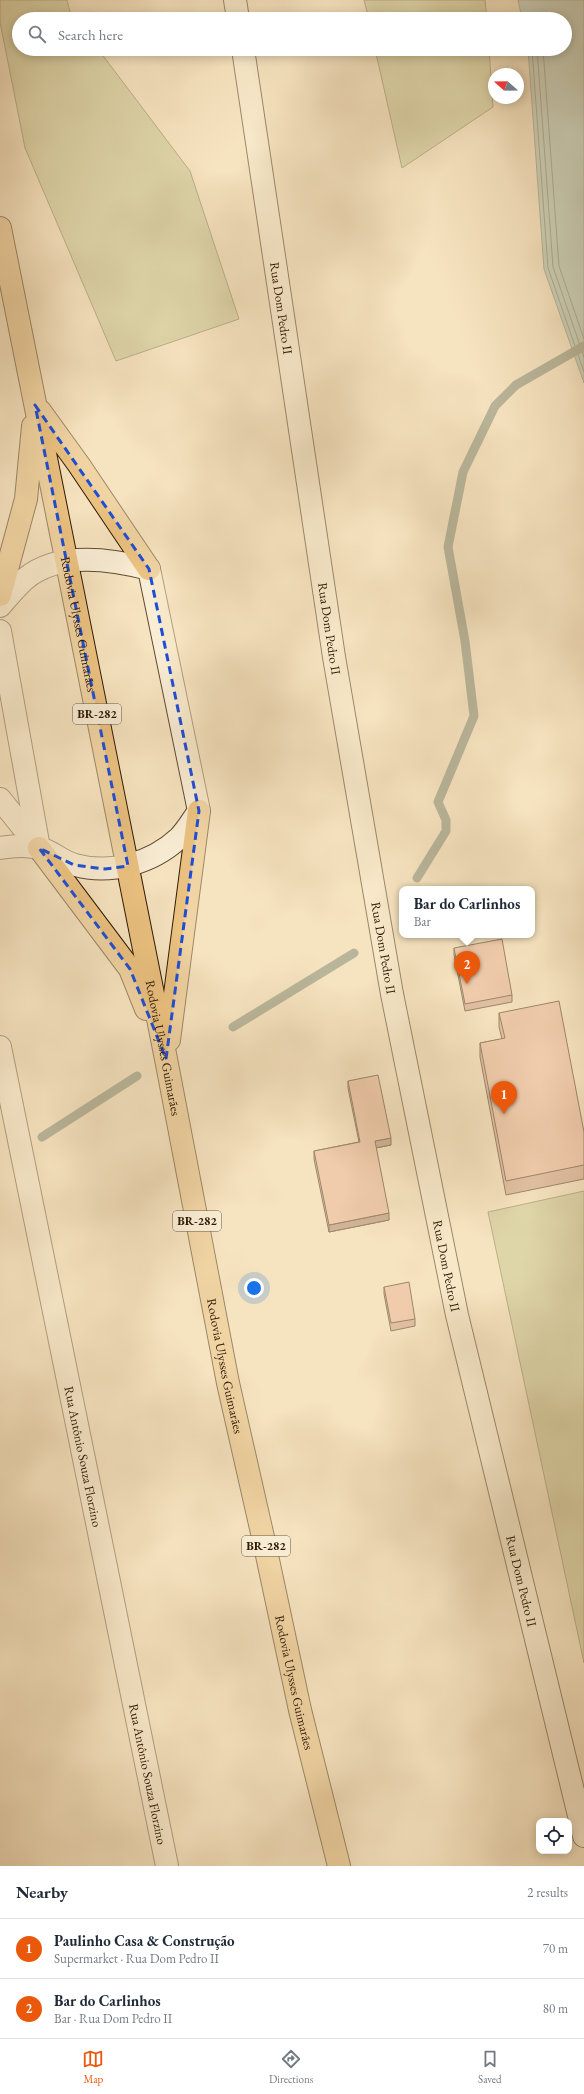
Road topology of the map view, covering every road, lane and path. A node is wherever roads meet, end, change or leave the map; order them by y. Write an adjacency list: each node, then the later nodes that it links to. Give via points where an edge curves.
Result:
1 (235, 0): 2 (main road)
2 (237, 12)
3 (244, 56): 18 (main road, Rua Dom Pedro II, via 334,657 392,994 457,1315)
4 (0, 228): 5 (highway, Rodovia Ulysses Guimarães / BR-282)
5 (35, 405): 6 (highway, Rodovia Ulysses Guimarães / BR-282); 7 (highway); 8 (highway, via 26,499)
6 (67, 562): 7 (main road, via 96,559); 9 (main road, via 51,566 26,578); 15 (highway, Rodovia Ulysses Guimarães / BR-282)
7 (149, 568): 12 (main road)
8 (0, 596)
9 (0, 606)
10 (0, 631): 14 (main road)
11 (0, 799): 14 (main road)
12 (199, 811): 15 (main road, via 180,837 160,852); 17 (highway)
13 (0, 848): 14 (main road)
14 (39, 848): 15 (main road, via 74,865 106,869); 17 (highway, via 130,969)
15 (128, 866): 17 (highway, Rodovia Ulysses Guimarães / BR-282)
16 (0, 1048): 19 (main road, Rua Antônio Souza Florzino)
17 (166, 1059): 20 (highway, Rodovia Ulysses Guimarães / BR-282, via 228,1383 300,1710)
18 (584, 1836)
19 (167, 1866)
20 (339, 1866)

